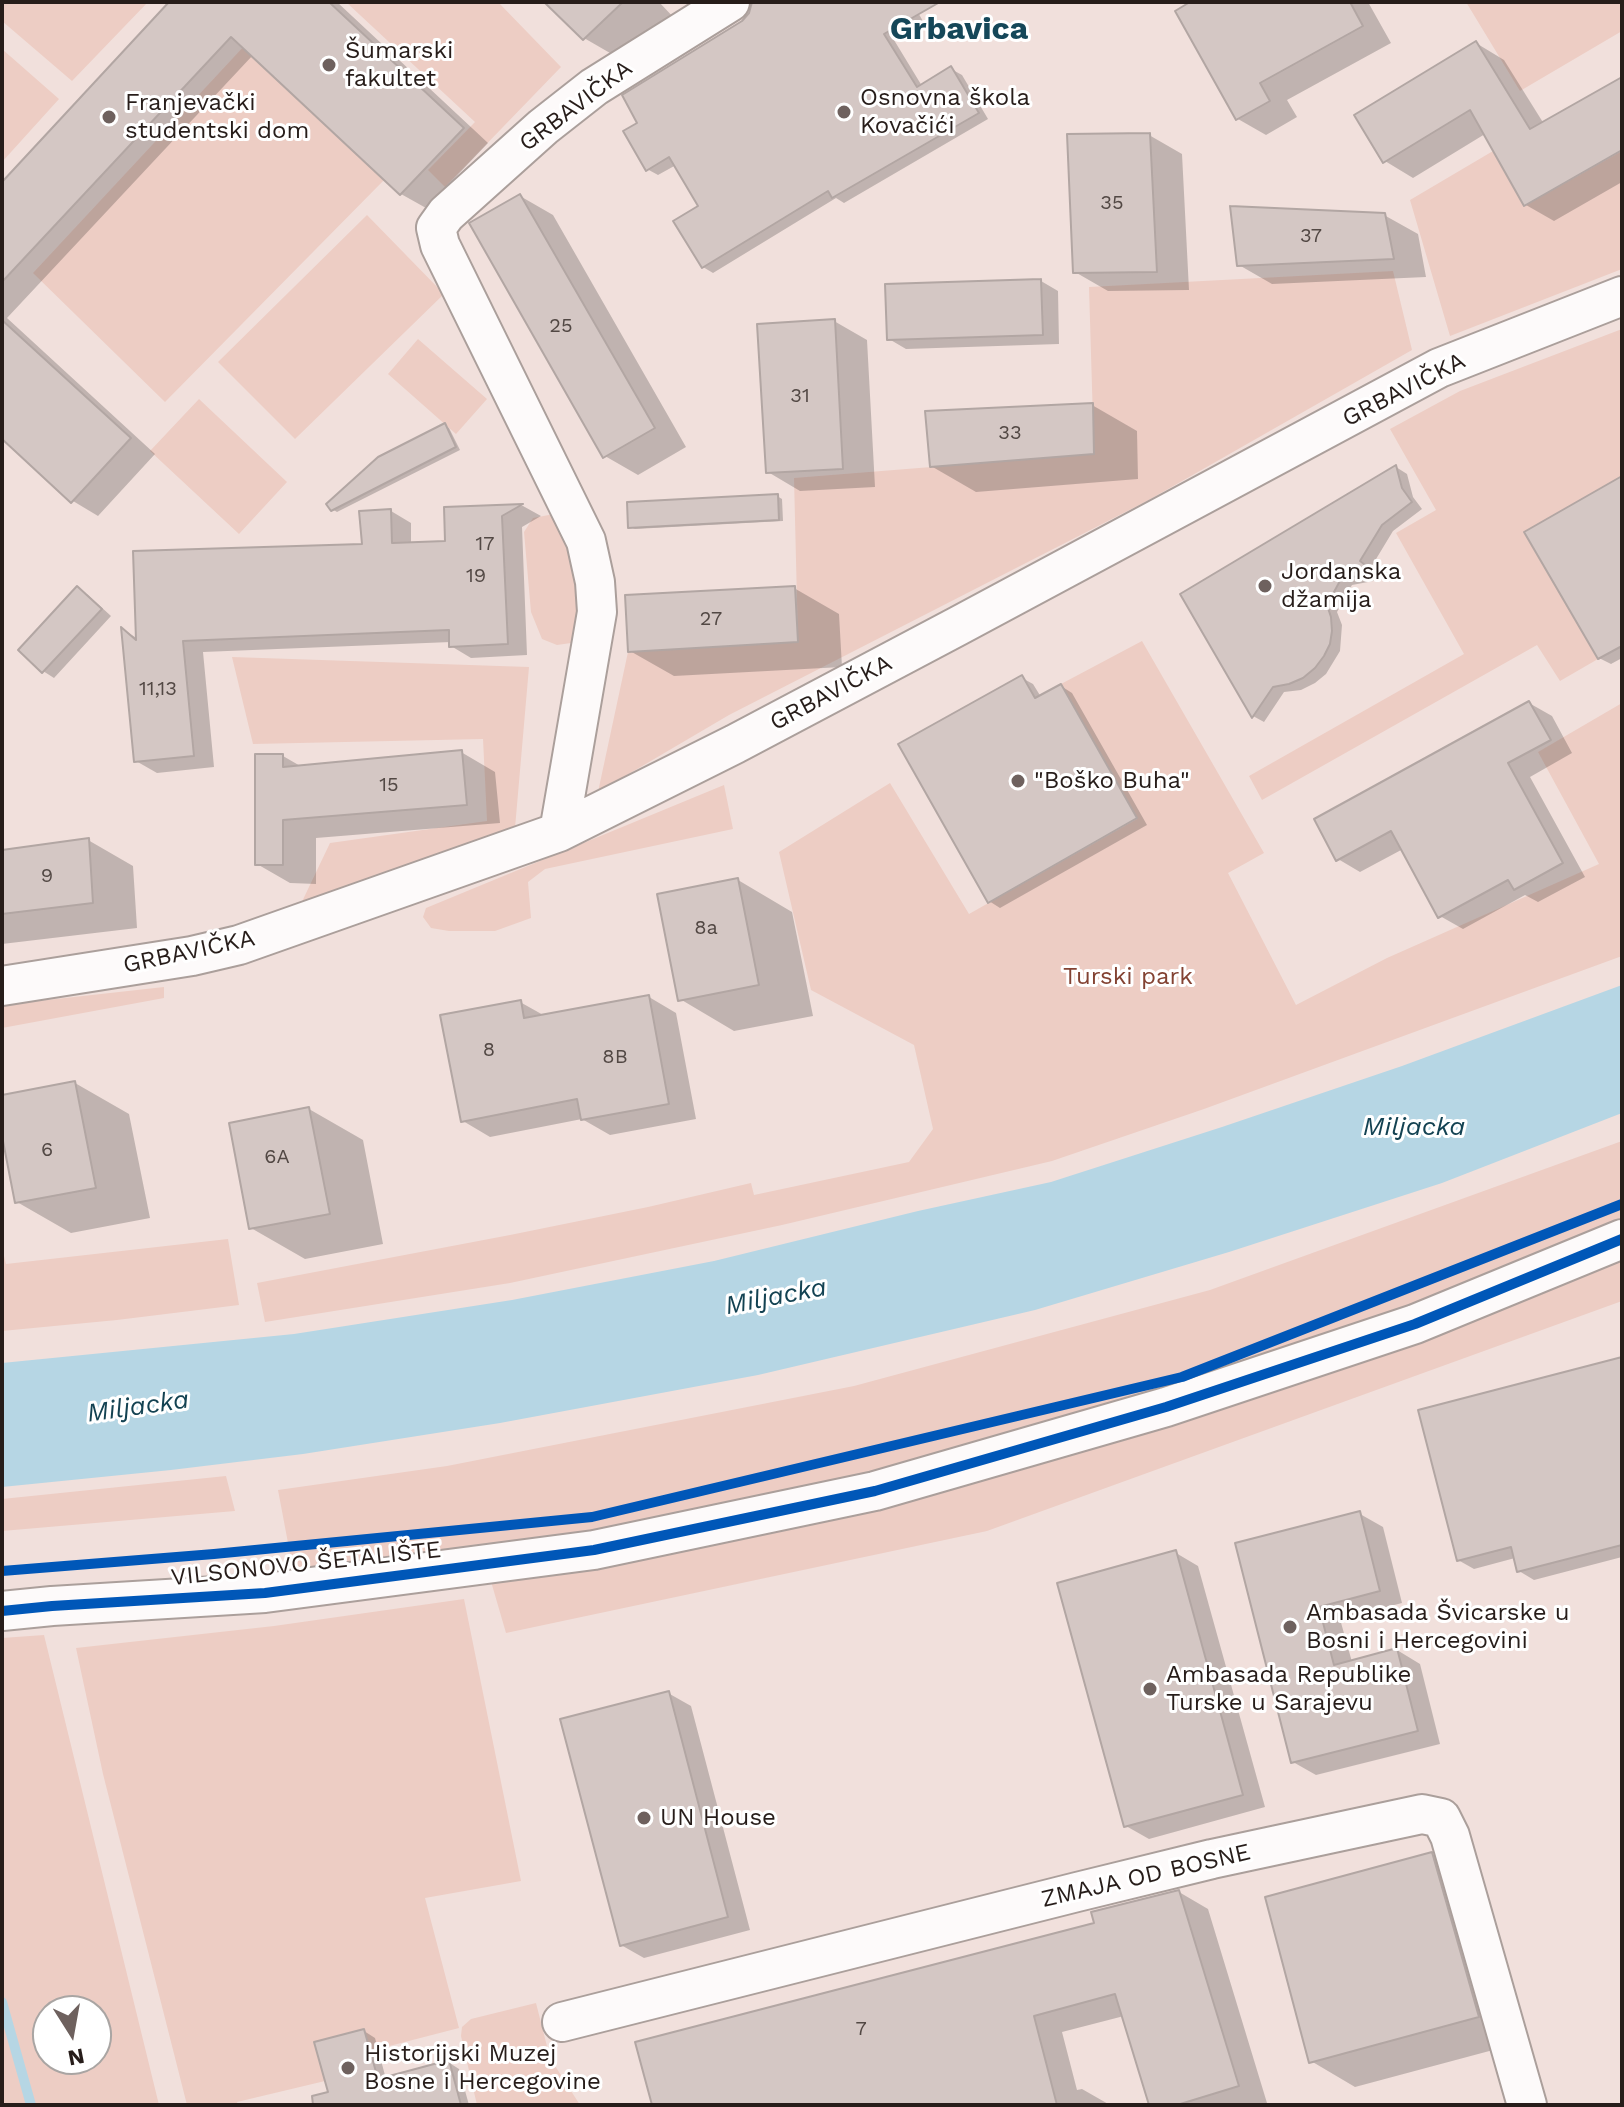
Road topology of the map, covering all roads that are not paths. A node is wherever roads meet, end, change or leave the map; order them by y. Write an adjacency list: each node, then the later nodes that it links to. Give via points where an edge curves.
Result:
1 (730, 2): 3 (street, GRBAVIČKA, via 594,87 543,127 436,228 586,541 595,582 597,612)
2 (1622, 296): 3 (street, GRBAVIČKA, via 1439,368 735,744)
3 (559, 832): 4 (street, GRBAVIČKA, via 239,945)
4 (2, 986)
5 (1622, 1239): 6 (street, VILSONOVO ŠETALIŠTE, via 1401,1329 1166,1407 875,1491 594,1550 265,1593)
6 (2, 1611)
7 (562, 2022): 8 (street, ZMAJA OD BOSNE, via 1092,1888 1422,1814 1441,1818 1450,1836)
8 (1527, 2105)

